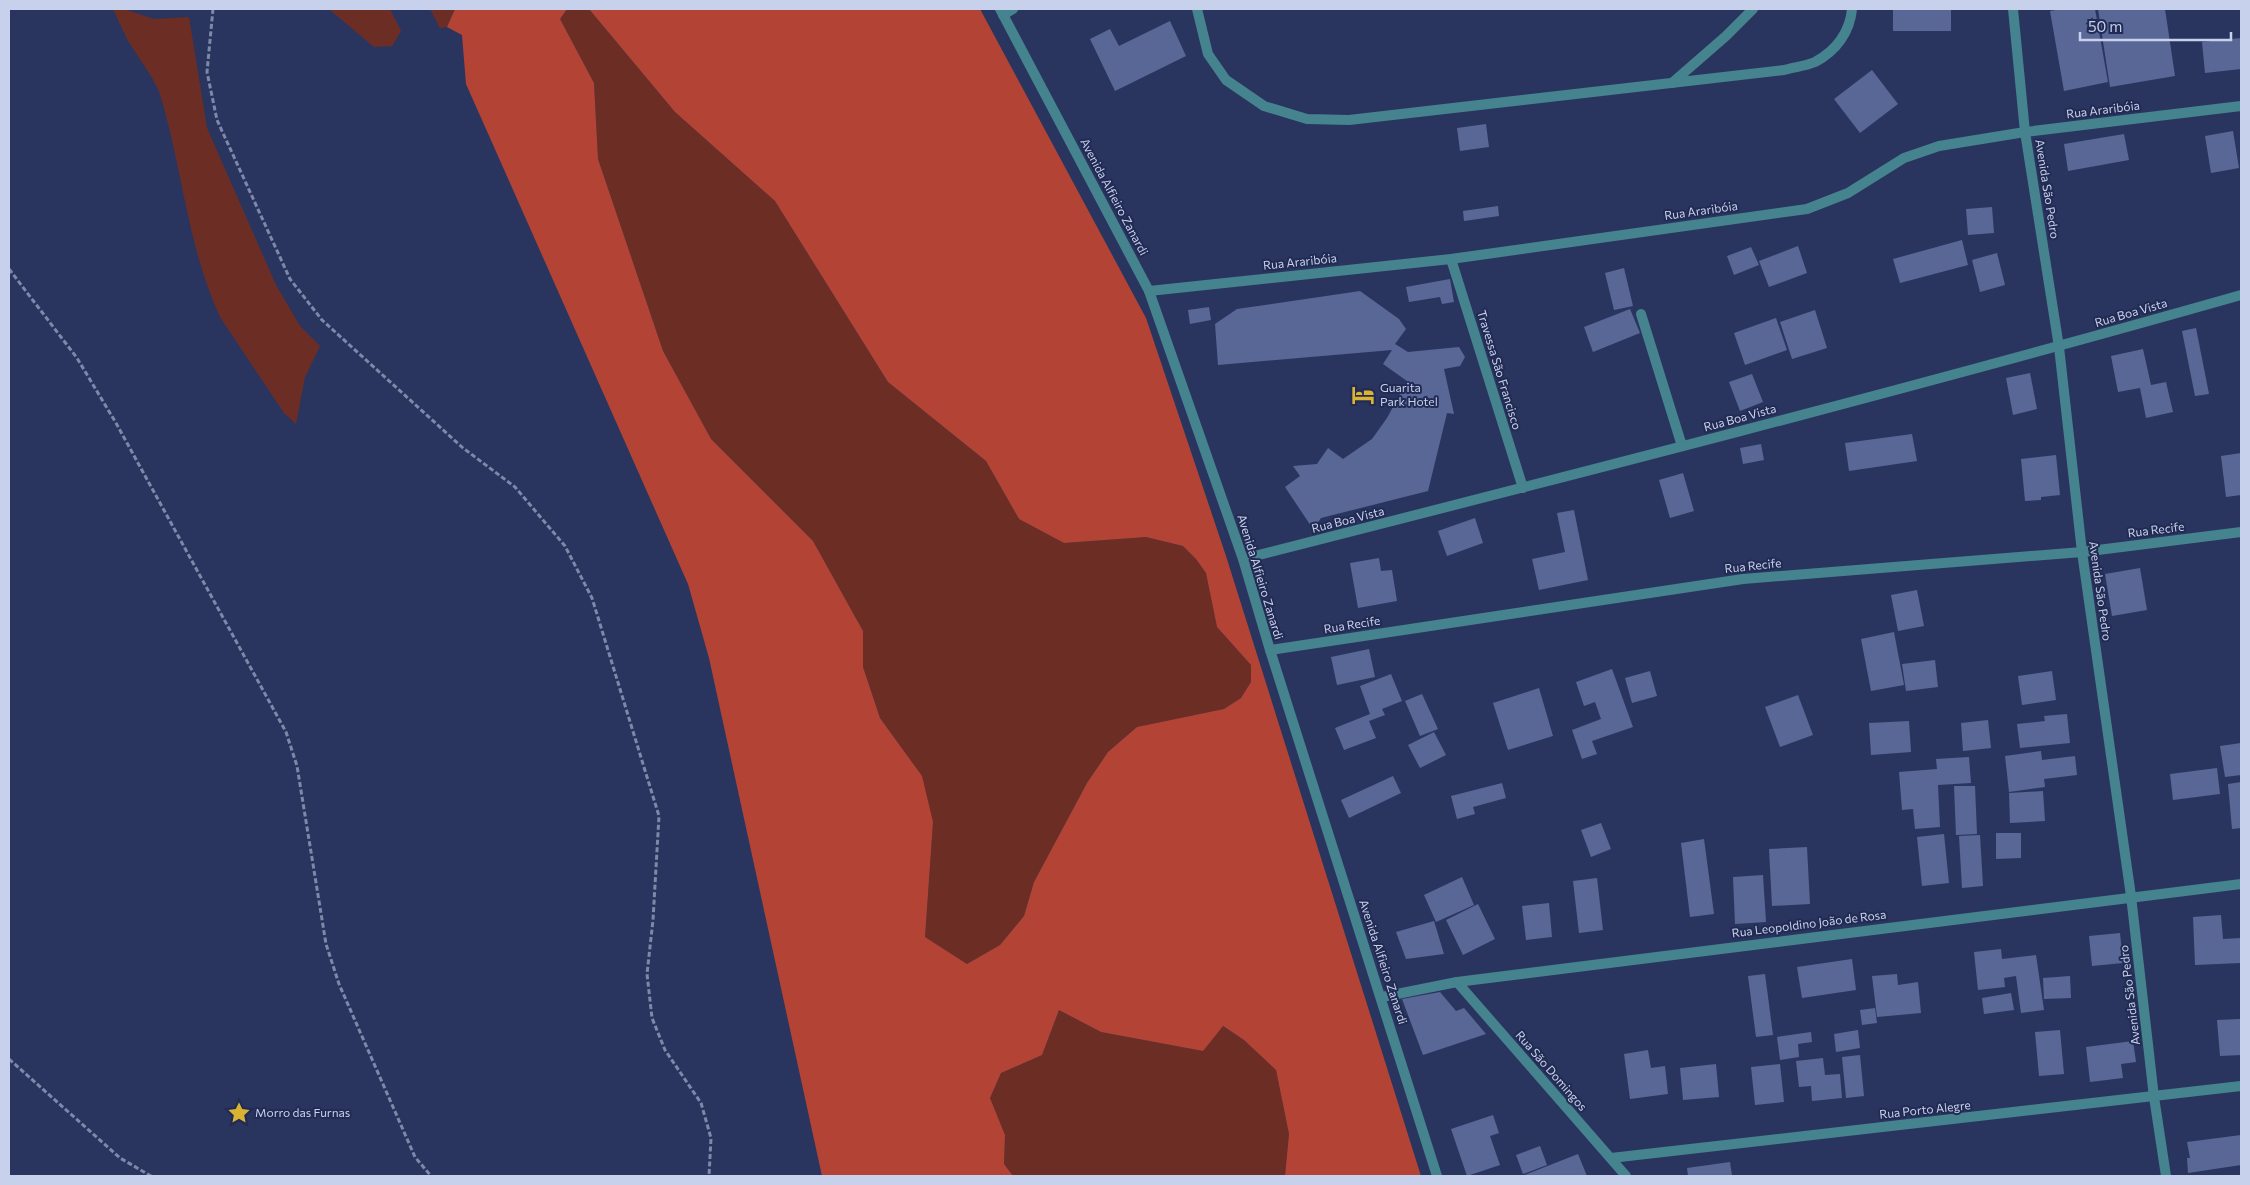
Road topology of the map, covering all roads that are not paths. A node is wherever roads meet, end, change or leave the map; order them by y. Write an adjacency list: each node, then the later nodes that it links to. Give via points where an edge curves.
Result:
1 (1012, 9): 6 (street)
2 (1197, 9): 7 (street, via 1208,54 1226,80 1264,106 1307,119 1350,120)
3 (1753, 9): 7 (street)
4 (1852, 9): 7 (street, via 1851,20 1839,44 1814,62 1784,70)
5 (2013, 9): 9 (street, Avenida São Pedro)
6 (1002, 12): 11 (street, Avenida Alfieiro Zanardi)
7 (1672, 83)
8 (2241, 106): 9 (street, Rua Araribóia)
9 (2025, 132): 10 (street, Rua Araribóia, via 1938,146 1904,158 1848,193 1807,209); 14 (street, Avenida São Pedro)
10 (1452, 259): 11 (street, Rua Araribóia); 16 (street, Travessa São Francisco)
11 (1149, 291): 19 (street, Avenida Alfieiro Zanardi)
12 (2241, 295): 14 (street, Rua Boa Vista)
13 (1641, 314): 15 (street)
14 (2059, 347): 15 (street, Rua Boa Vista); 18 (street, Avenida São Pedro)
15 (1682, 446): 16 (street, Rua Boa Vista)
16 (1523, 488): 19 (street, Rua Boa Vista)
17 (2241, 532): 18 (street, Rua Recife)
18 (2082, 552): 20 (street, Rua Recife, via 1743,579); 22 (street, Avenida São Pedro)
19 (1243, 559): 20 (street, Avenida Alfieiro Zanardi)
20 (1270, 650): 24 (street, Avenida Alfieiro Zanardi)
21 (2241, 884): 22 (street, Rua Leopoldino João de Rosa)
22 (2131, 896): 23 (street, Rua Leopoldino João de Rosa); 26 (street, Avenida São Pedro)
23 (1457, 982): 24 (street, Rua Leopoldino João de Rosa); 27 (street, Rua São Domingos)
24 (1382, 997): 28 (street, Avenida Alfieiro Zanardi)
25 (2241, 1086): 26 (street, Rua Porto Alegre)
26 (2154, 1097): 27 (street, Rua Porto Alegre); 30 (street, Avenida São Pedro)
27 (1611, 1158): 29 (street, Rua São Domingos)
28 (1437, 1176)
29 (1626, 1176)
30 (2166, 1176)

